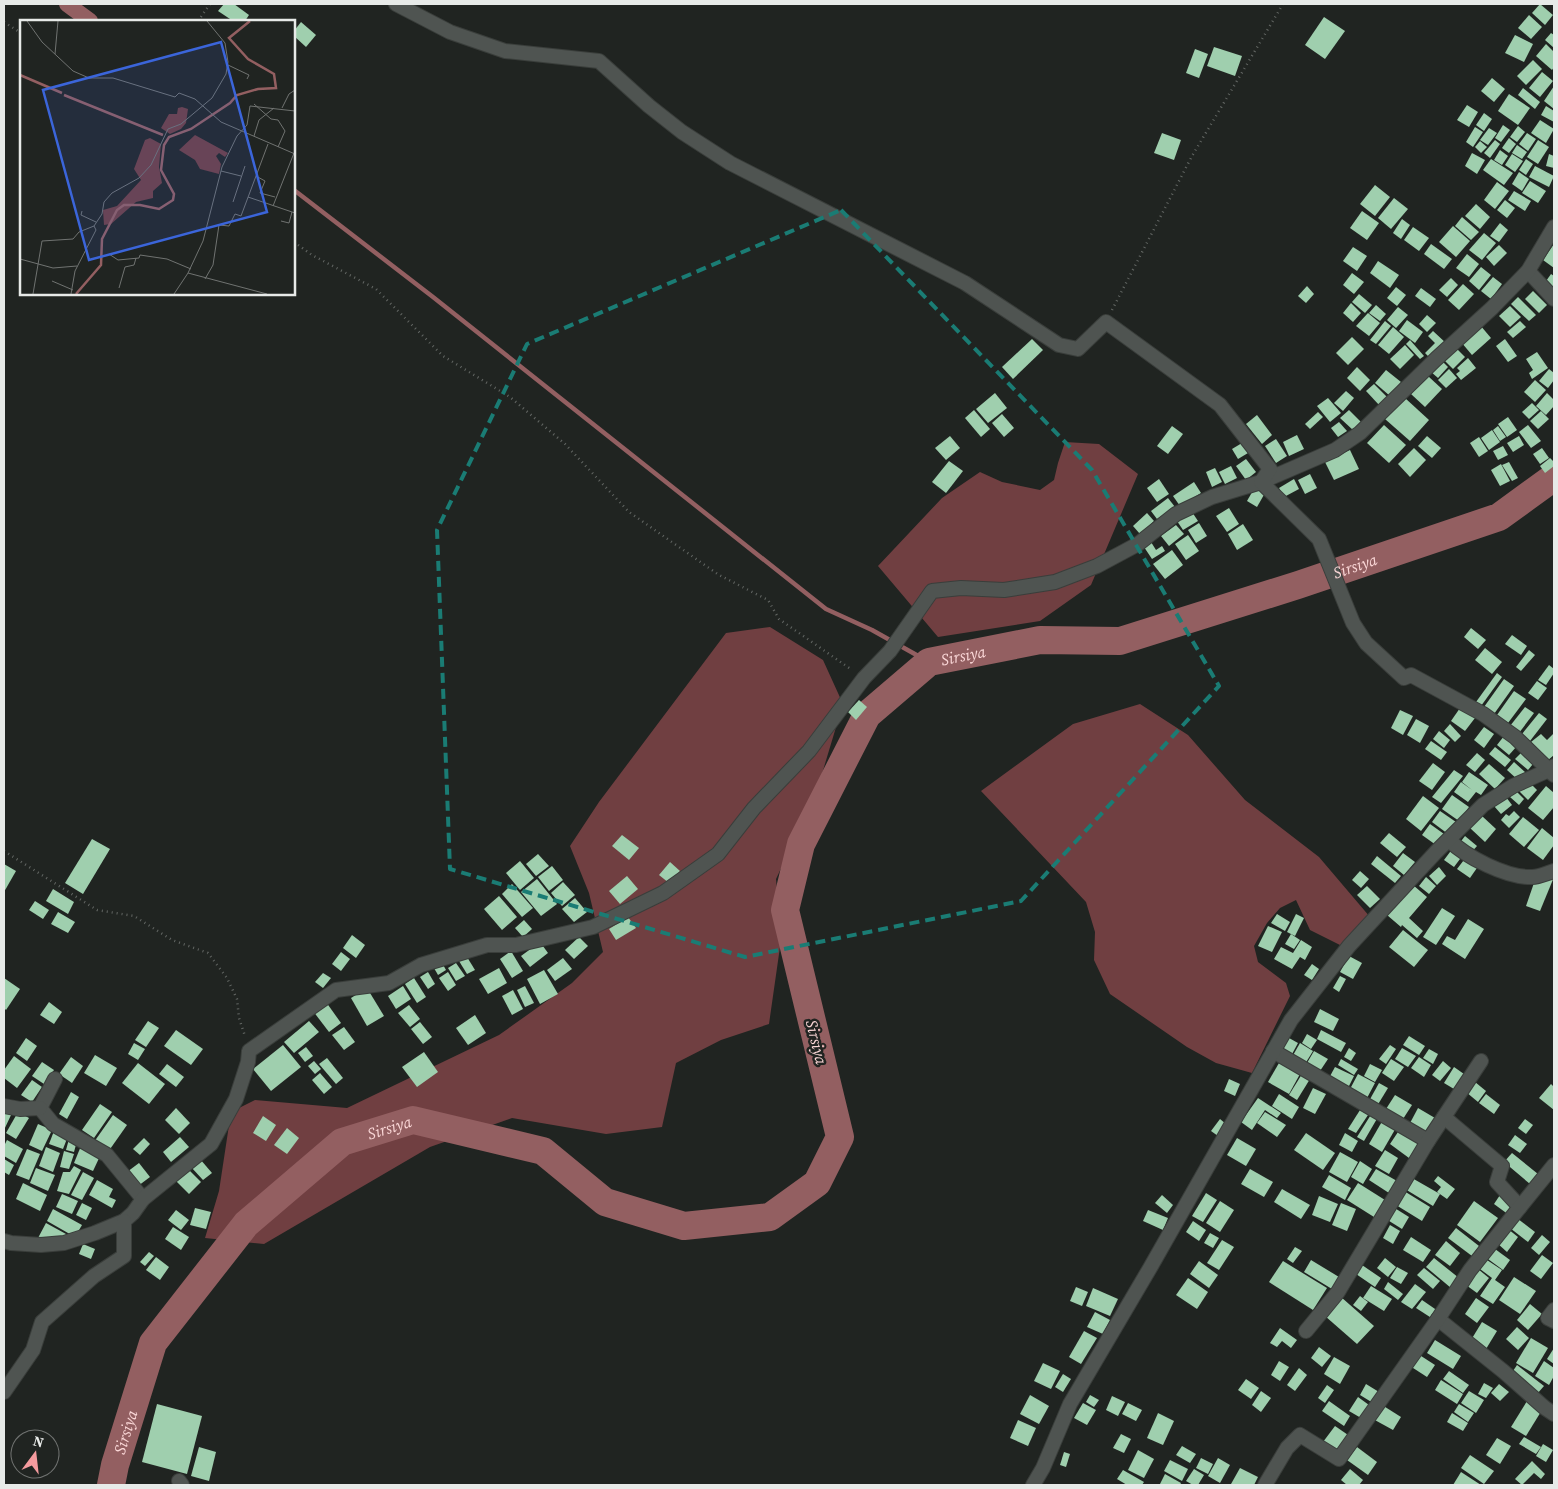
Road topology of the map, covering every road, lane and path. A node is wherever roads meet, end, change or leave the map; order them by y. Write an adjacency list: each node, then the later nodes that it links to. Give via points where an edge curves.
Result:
1 (210, 4): 4 (path)
2 (396, 4): 11 (street, via 450,32 505,51 599,61 682,132 730,163 965,283 1060,345 1078,350)
3 (1283, 4): 11 (path, via 1192,156)
4 (199, 20)
5 (4, 22): 6 (path)
6 (20, 32)
7 (1554, 227): 9 (street)
8 (295, 243): 13 (path, via 376,289 443,356 510,397 565,444 629,512 719,575 768,600 779,619)
9 (1528, 271): 10 (street); 12 (street, via 1360,434 1335,450)
10 (1554, 299)
11 (1106, 322): 12 (street, via 1220,405 1270,469)
12 (1261, 482): 13 (street, via 1212,497 1176,514 1138,544 1097,566 1055,582 1004,590 961,588 932,591 893,646); 14 (street, via 1319,539 1353,623 1366,643 1404,678 1411,675 1484,714)
13 (864, 678): 18 (street, via 809,751 754,808 718,854 662,894 593,927 516,945 487,945 421,965 389,983 336,990)
14 (1553, 770): 15 (street, via 1513,786 1483,805)
15 (1449, 840): 17 (street, via 1471,857 1514,875 1532,877); 19 (street, via 1349,946 1290,1020)
16 (4, 850): 18 (path, via 96,910 134,916 172,940 208,953 227,978 237,999 238,1018)
17 (1554, 871)
18 (249, 1051): 27 (street, via 236,1099 211,1144)
19 (1273, 1051): 25 (street); 37 (street, via 1070,1404)
20 (1481, 1061): 24 (street)
21 (55, 1079): 23 (street)
22 (4, 1106): 23 (street)
23 (40, 1108): 27 (street, via 53,1124 107,1155)
24 (1444, 1117): 25 (street); 28 (street, via 1502,1166 1498,1182)
25 (1428, 1141): 34 (street, via 1338,1292)
26 (1553, 1169): 28 (street)
27 (143, 1199): 29 (street)
28 (1520, 1207): 32 (street, via 1470,1270)
29 (124, 1221): 30 (street, via 64,1243); 35 (street, via 124,1256 94,1276 42,1322 33,1350)
30 (4, 1242)
31 (1554, 1310): 33 (street, via 1548,1318)
32 (1438, 1319): 36 (street); 38 (street, via 1339,1459 1300,1435 1287,1448)
33 (1554, 1321)
34 (1306, 1330)
35 (4, 1392)
36 (1554, 1414)
37 (1033, 1485)
38 (1264, 1485)

